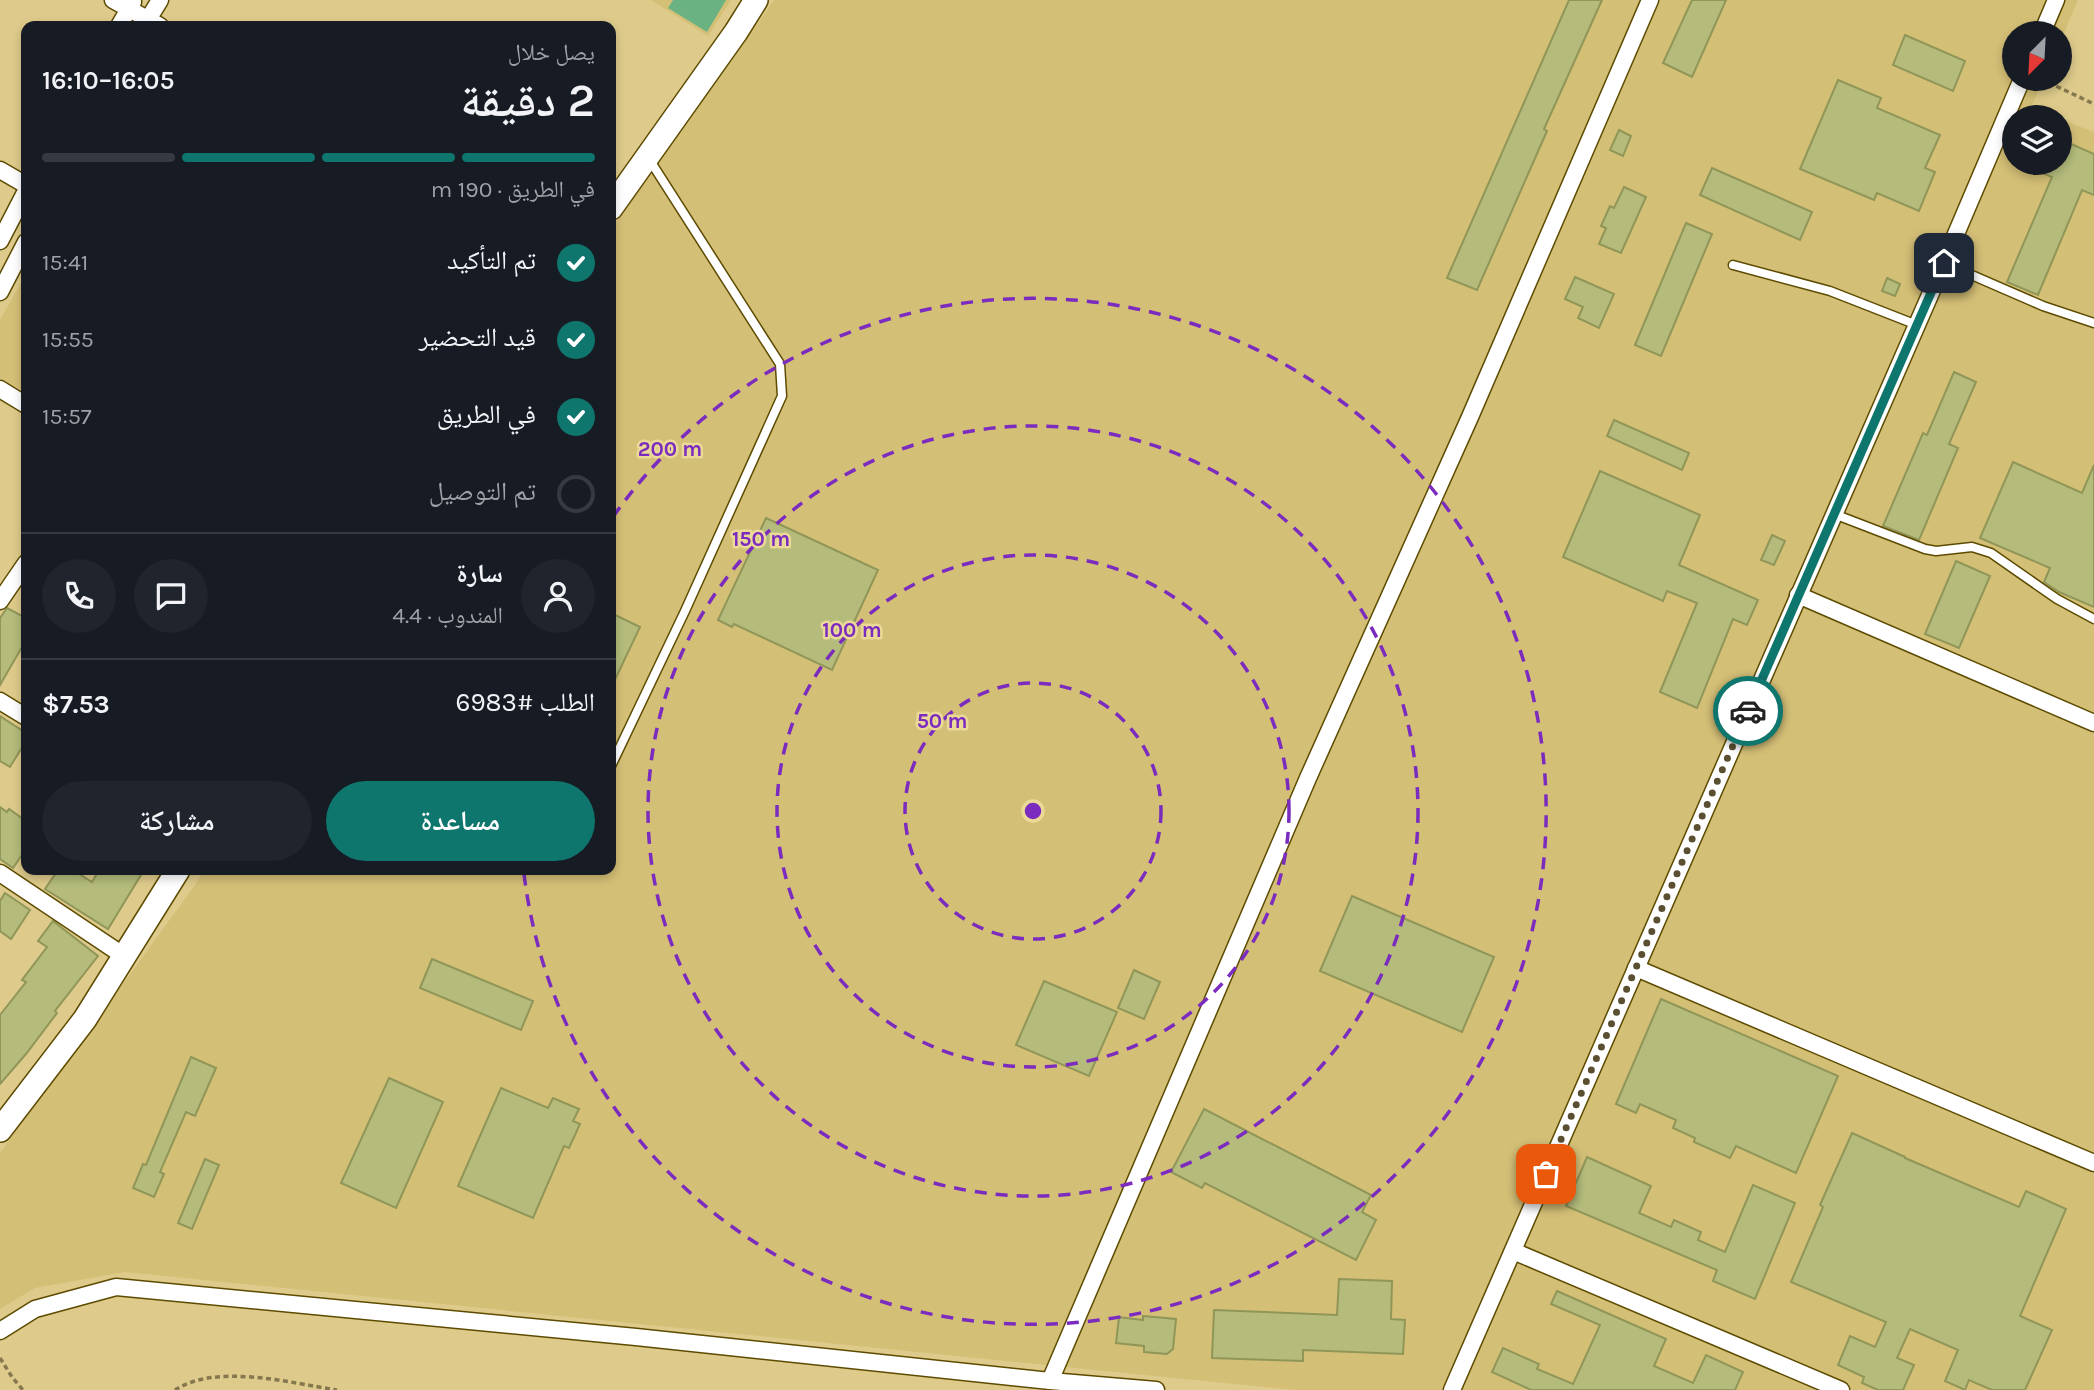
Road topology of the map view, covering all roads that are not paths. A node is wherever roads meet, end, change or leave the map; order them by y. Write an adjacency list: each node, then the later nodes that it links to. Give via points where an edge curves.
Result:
1 (113, 0): 6 (street)
2 (160, 0): 9 (street)
3 (756, 0): 12 (street)
4 (1650, 0): 43 (street, via 1476,405 1308,778)
5 (2056, 0): 10 (street)
6 (131, 4): 7 (street); 8 (street)
7 (122, 21)
8 (147, 21)
9 (151, 21)
10 (2047, 21)
11 (2017, 91): 19 (street)
12 (647, 156): 16 (street); 34 (lane, via 780,364 782,396)
13 (0, 170): 14 (street)
14 (21, 182)
15 (21, 201): 17 (street)
16 (616, 201)
17 (0, 241)
18 (21, 252): 21 (street)
19 (1944, 263): 22 (lane); 23 (street)
20 (1733, 265): 23 (lane, via 1830,291)
21 (0, 292)
22 (2094, 323)
23 (1917, 324): 26 (street)
24 (0, 389): 25 (street)
25 (21, 402)
26 (1834, 514): 28 (street); 30 (lane, via 1925,549 1972,547 1992,552 2057,599)
27 (21, 575): 29 (street)
28 (1798, 595): 33 (street); 38 (street)
29 (0, 601)
30 (2094, 619)
31 (0, 701): 32 (street)
32 (21, 714)
33 (2094, 723)
34 (616, 756)
35 (0, 873): 37 (street)
36 (175, 875): 37 (street)
37 (124, 956): 39 (street, via 85,1019)
38 (1636, 968): 40 (street); 41 (street)
39 (0, 1130)
40 (2094, 1163)
41 (1513, 1251): 45 (street); 46 (street)
42 (0, 1331): 43 (street, via 35,1310 116,1287)
43 (1050, 1381): 44 (street)
44 (1156, 1390)
45 (1452, 1390)
46 (1841, 1390)

